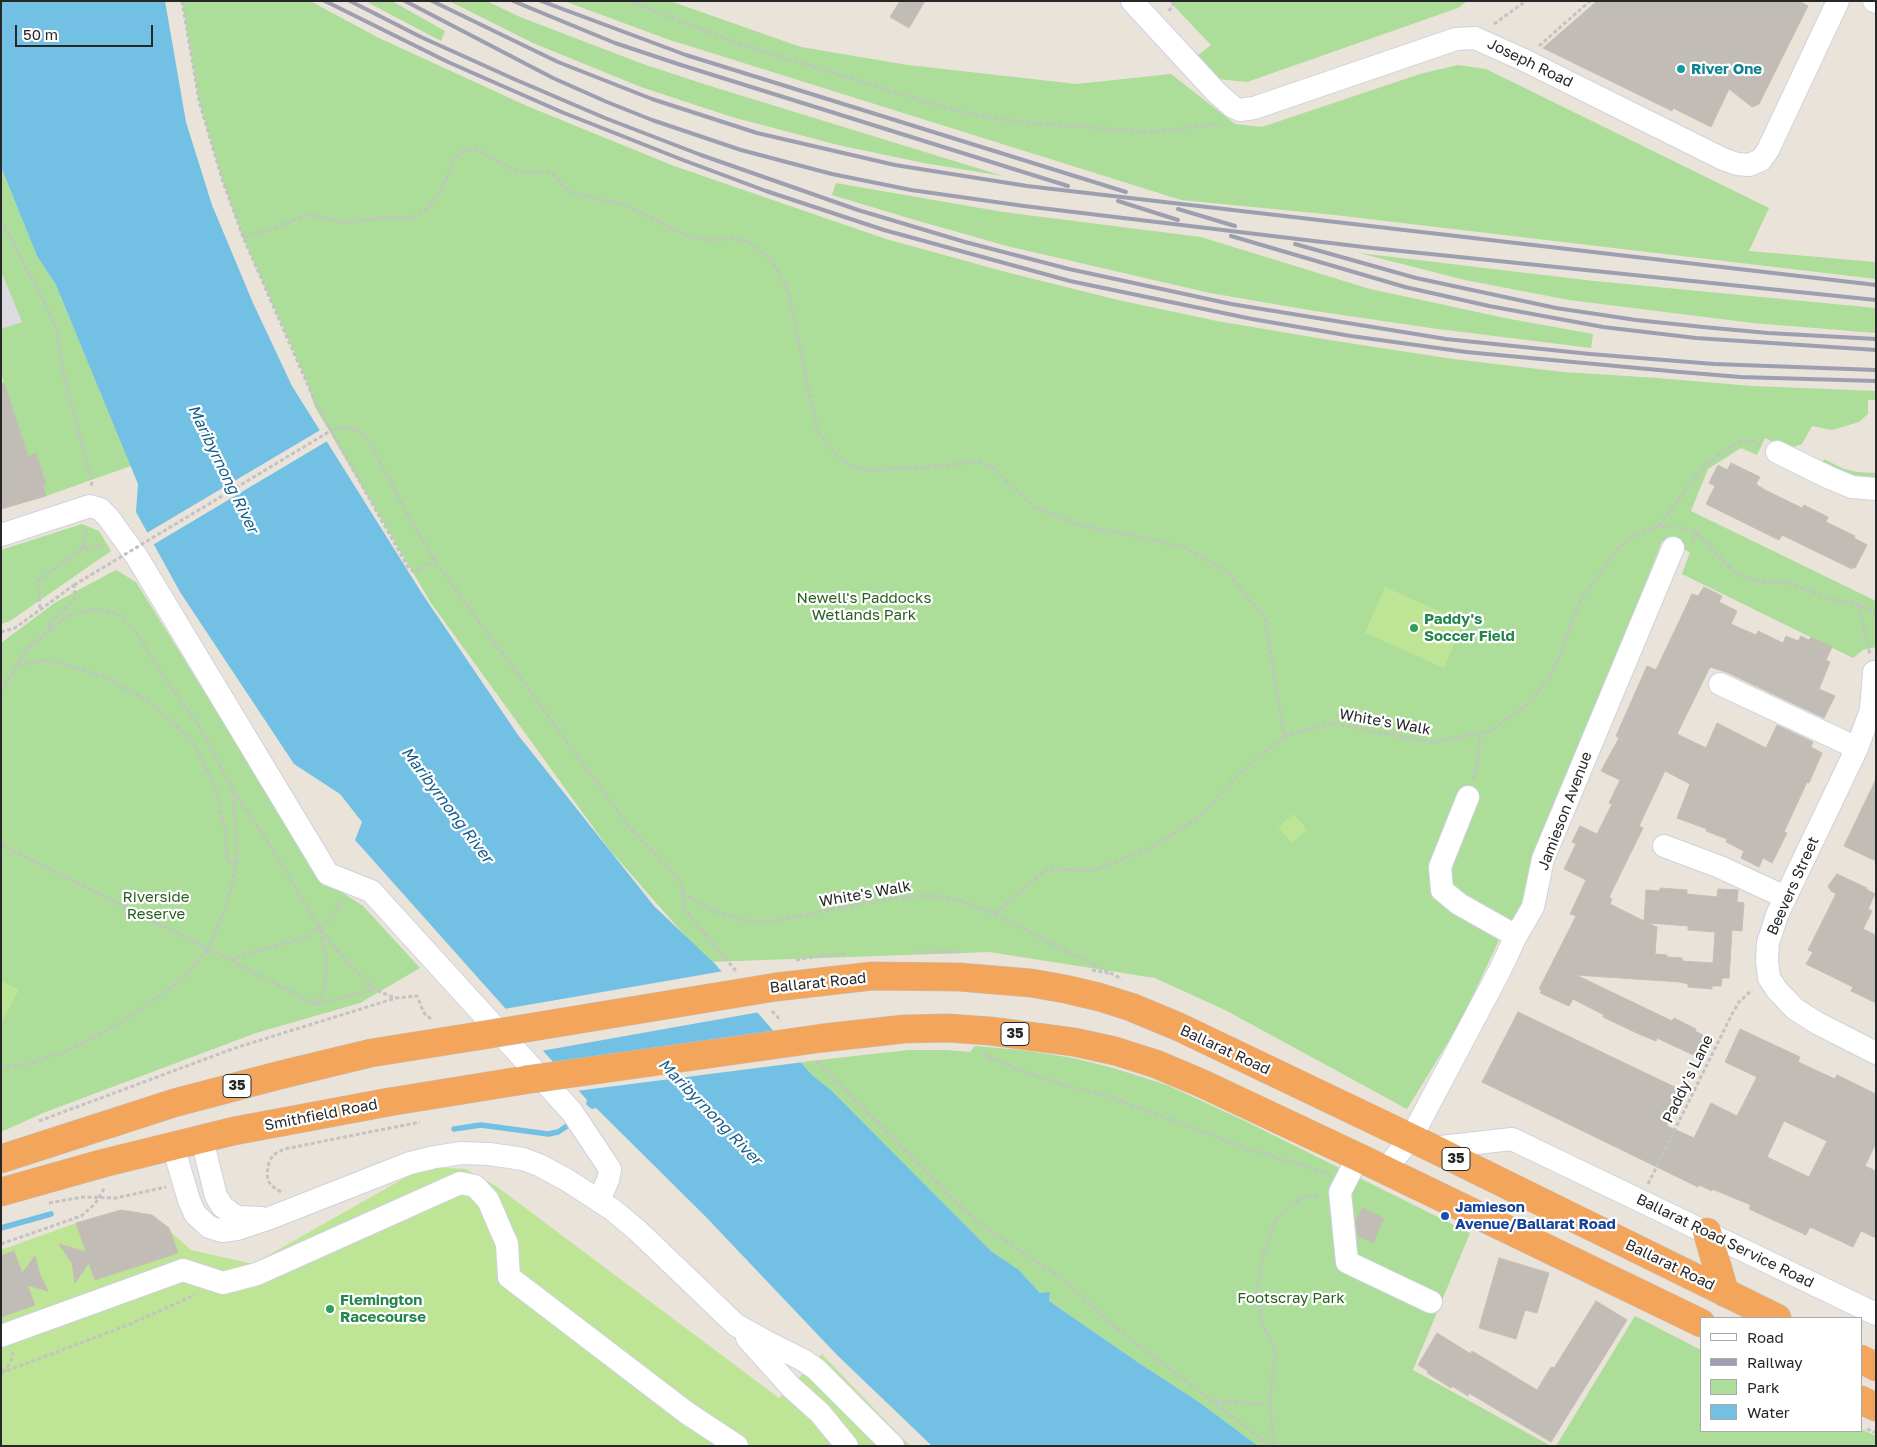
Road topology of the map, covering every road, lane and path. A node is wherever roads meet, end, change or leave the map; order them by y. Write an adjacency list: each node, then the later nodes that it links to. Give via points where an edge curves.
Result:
1 (182, 1): 11 (path, via 199,101)
2 (629, 1): 9 (path, via 740,44 982,116 1149,132)
3 (1132, 1): 8 (street, Joseph Road, via 1226,100 1240,110 1460,38 1479,39)
4 (1526, 1): 7 (path)
5 (1590, 1): 8 (path)
6 (1838, 1): 8 (street, Joseph Road, via 1768,150 1761,160 1749,165 1723,159)
7 (1492, 25)
8 (1524, 60)
9 (1212, 125)
10 (1, 220): 14 (path, via 57,332 64,377 92,482)
11 (243, 237): 18 (path, bridge, via 317,406 397,549 414,572 435,561 369,441 359,430 337,427); 29 (path, via 308,214 345,223 415,216 429,208 441,190 454,159 466,149 475,149 518,171 549,172 576,194 622,204 684,235 704,240 747,241 772,261 785,283 817,429 842,460 868,470 979,462 992,467 1034,507 1083,526 1186,548 1227,572 1265,618)
12 (1777, 452): 13 (street, via 1852,487); 15 (path, via 1753,441 1741,441 1728,448 1704,466)
13 (1876, 490)
14 (90, 506): 16 (street); 20 (path, via 83,548 38,580); 36 (street, via 100,509 108,517 137,557 328,874)
15 (1659, 526): 19 (path, White's Walk, via 1697,532 1731,569 1748,578 1790,583 1833,600); 28 (path, White's Walk, via 1634,535 1617,549 1579,603 1550,678 1529,703 1490,731)
16 (1, 535)
17 (1673, 548): 41 (street, Jamieson Avenue, via 1543,860 1533,907)
18 (74, 585): 20 (path); 22 (path, via 75,599 48,624)
19 (1859, 604): 21 (path, White's Walk); 25 (path)
20 (40, 608): 23 (path, via 15,628)
21 (1876, 614)
22 (52, 628): 24 (path, via 27,649); 31 (path, via 70,614 95,610 118,613 138,634 200,727)
23 (1, 632)
24 (19, 665): 27 (path); 35 (path, via 48,660 105,677 148,701 192,740 215,786 226,833 227,861)
25 (1874, 672): 30 (street, Beevers Street, via 1871,710)
26 (1720, 684): 30 (street)
27 (1, 692)
28 (1480, 733): 29 (path, White's Walk, via 1434,742 1333,723); 32 (path, via 1478,761)
29 (1284, 736): 39 (path, White's Walk, via 1240,773 1202,815 1147,850 1094,870 1047,869)
30 (1857, 748): 38 (street, Beevers Street)
31 (234, 791): 35 (path); 40 (path)
32 (1468, 796): 41 (street, via 1440,867 1442,890 1459,904)
33 (1, 845): 42 (path)
34 (1664, 846): 38 (street)
35 (236, 864): 42 (path, via 223,914)
36 (347, 882): 40 (path, via 332,918); 65 (street, via 372,891 572,1112 610,1169)
37 (682, 893): 39 (path, White's Walk, via 714,911 743,920 770,922 915,896 937,896 965,902)
38 (1785, 896): 44 (street, Beevers Street, via 1768,943 1766,961)
39 (994, 914): 45 (path)
40 (320, 929): 43 (path, via 306,937); 46 (path); 48 (path, via 326,958 325,988)
41 (1516, 936): 56 (street, Jamieson Avenue)
42 (209, 949): 43 (path); 52 (path, via 180,981 130,1017 70,1050 25,1065)
43 (230, 959): 48 (path)
44 (1769, 978): 51 (street, via 1795,1009); 66 (path, Paddy's Lane, via 1739,1002)
45 (1126, 981)
46 (374, 989): 47 (path); 48 (path)
47 (396, 998): 49 (path, via 417,996 424,1013); 54 (path, via 236,1048)
48 (316, 1005)
49 (434, 1022)
50 (976, 1051): 61 (path, via 1014,1068 1108,1096 1246,1148)
51 (1876, 1053)
52 (1, 1068)
53 (174, 1103): 55 (highway); 56 (highway, Ballarat Road / 35, bridge, via 371,1052 626,1011 776,987 872,976 959,977 1031,983 1131,1007); 57 (highway); 58 (highway, 35)
54 (32, 1123)
55 (202, 1139): 57 (highway, Smithfield Road / 35); 61 (highway, Smithfield Road / 35, bridge, via 389,1102 645,1062 886,1030 948,1028 1074,1042 1156,1064 1200,1083); 67 (street, via 216,1196 227,1211 239,1217 256,1218)
56 (1421, 1143): 60 (street, Jamieson Avenue); 66 (street, Ballarat Road Service Road, via 1512,1139); 71 (highway, Ballarat Road / 35)
57 (173, 1146): 59 (highway, Smithfield Road / 35); 62 (street)
58 (1, 1159)
59 (122, 1159): 63 (highway, Smithfield Road / 35); 64 (path)
60 (1385, 1170): 61 (highway, 35); 76 (highway, 35)
61 (1348, 1176): 72 (street, via 1347,1262); 83 (path, via 1301,1198 1276,1218 1262,1259 1258,1292 1262,1322 1276,1352)
62 (184, 1184): 64 (path, via 116,1198); 67 (street, via 195,1214 216,1230 226,1232)
63 (3, 1185)
64 (100, 1197): 69 (path, via 81,1216)
65 (599, 1200): 67 (street, via 533,1163 508,1156 471,1153 442,1155 410,1163); 75 (street, via 638,1232)
66 (1640, 1200): 68 (street, Ballarat Road Service Road)
67 (286, 1212)
68 (1707, 1232): 71 (highway); 73 (street, Ballarat Road Service Road)
69 (1, 1244)
70 (223, 1283): 77 (street, via 183,1270); 80 (path, via 128,1325); 85 (street, via 257,1274 460,1183 476,1186 488,1200 508,1244 509,1278 687,1413)
71 (1725, 1293): 74 (highway, Ballarat Road / 35)
72 (1430, 1302)
73 (1876, 1314)
74 (1776, 1317)
75 (731, 1320): 86 (street); 87 (street, via 743,1330 810,1364)
76 (1700, 1323)
77 (1, 1336)
78 (1862, 1360): 79 (highway)
79 (1876, 1367)
80 (1, 1373)
81 (1862, 1400): 84 (highway)
82 (1214, 1401): 83 (path)
83 (1270, 1404): 88 (path)
84 (1876, 1407)
85 (737, 1446)
86 (847, 1446)
87 (893, 1446)
88 (1274, 1446)

